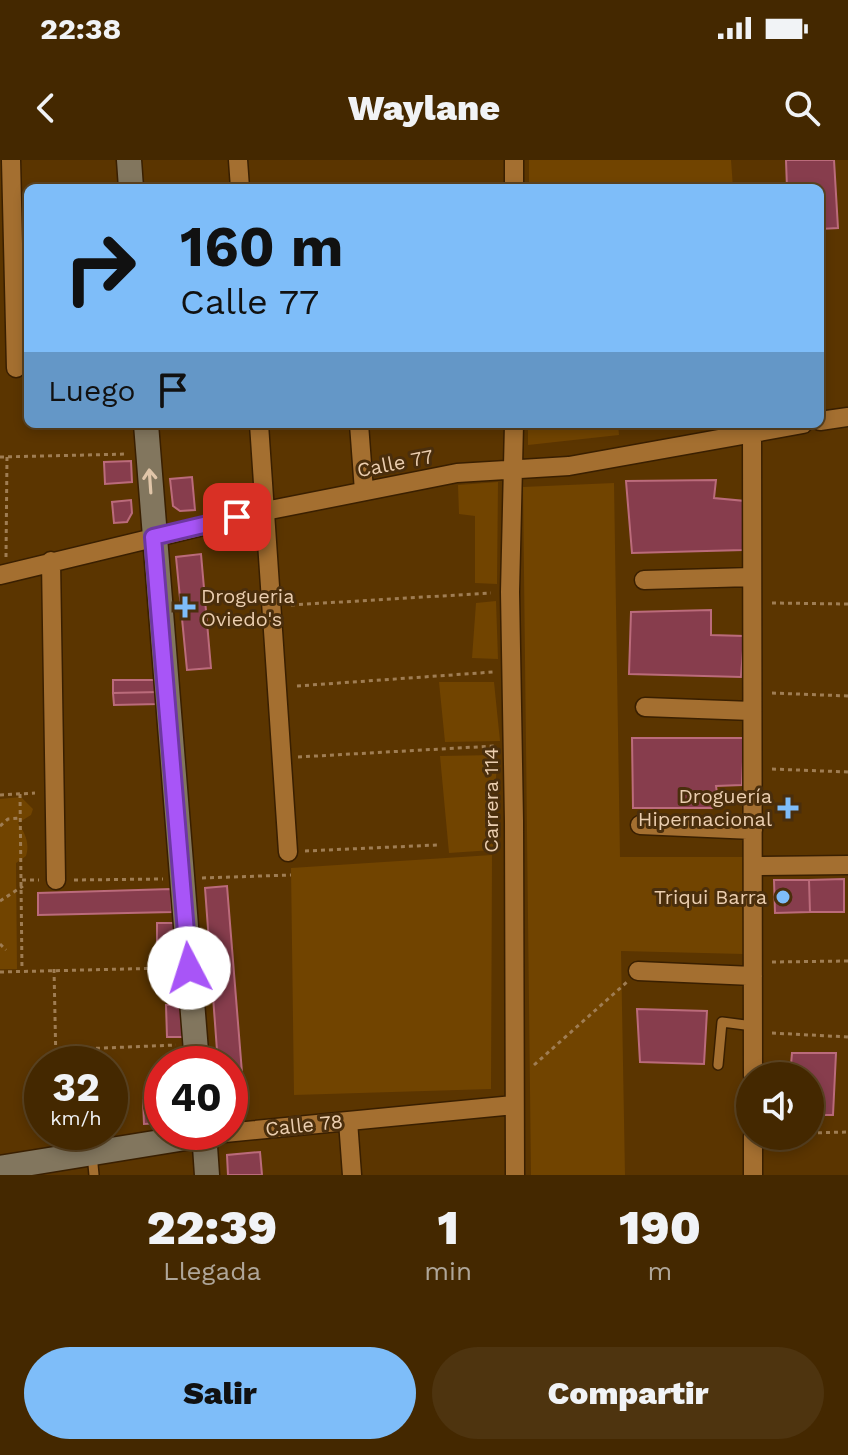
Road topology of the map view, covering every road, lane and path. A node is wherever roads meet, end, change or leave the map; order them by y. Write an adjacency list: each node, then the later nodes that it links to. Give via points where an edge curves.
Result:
1 (11, 160): 8 (street)
2 (129, 160): 5 (street)
3 (238, 160): 6 (street)
4 (514, 160): 7 (street)
5 (131, 184)
6 (240, 184)
7 (514, 184)
8 (16, 368)
9 (848, 417): 10 (street)
10 (824, 420)
11 (146, 428): 16 (street)
12 (259, 428): 21 (street)
13 (359, 428): 20 (street)
14 (514, 428): 19 (street, Carrera 114)
15 (752, 428): 19 (street, Calle 77, via 569,466); 25 (street)
16 (148, 453): 17 (path); 22 (street, one-way to 16)
17 (7, 456): 18 (path); 24 (path)
18 (0, 457)
19 (512, 470): 20 (street, Calle 77, via 457,473); 27 (street, Carrera 114)
20 (364, 491): 21 (street, Calle 77)
21 (265, 511): 22 (street, Calle 77); 30 (street)
22 (153, 537): 23 (street, Calle 77); 52 (street)
23 (51, 561): 24 (street, Calle 77); 40 (street)
24 (3, 575)
25 (752, 577): 26 (street); 28 (street)
26 (644, 580)
27 (510, 592): 30 (path); 31 (street, Carrera 114)
28 (752, 602): 29 (path); 34 (street)
29 (848, 604)
30 (271, 606): 32 (street)
31 (511, 671): 32 (path); 36 (street, Carrera 114)
32 (277, 688): 37 (street)
33 (848, 696): 34 (path)
34 (752, 701): 35 (street); 38 (street)
35 (645, 707)
36 (513, 745): 37 (path); 74 (street, Carrera 114)
37 (282, 758): 48 (street)
38 (752, 768): 39 (path); 46 (street)
39 (848, 772)
40 (55, 792): 41 (path); 54 (street)
41 (20, 794): 42 (path); 43 (path)
42 (0, 795)
43 (21, 818): 45 (path); 53 (path)
44 (640, 825): 46 (street)
45 (0, 826)
46 (753, 830): 50 (street)
47 (437, 845): 48 (path)
48 (288, 852)
49 (848, 865): 50 (street)
50 (753, 866): 66 (street)
51 (291, 875): 52 (path)
52 (181, 879): 54 (path); 61 (street)
53 (22, 880): 54 (path); 55 (path)
54 (56, 880)
55 (23, 886): 56 (path); 63 (path)
56 (0, 901)
57 (0, 944): 58 (path)
58 (6, 950)
59 (780, 961): 60 (path)
60 (848, 961)
61 (189, 968): 62 (path); 71 (street)
62 (54, 969): 63 (path); 70 (path)
63 (22, 971): 65 (path)
64 (638, 971): 66 (street); 74 (path, via 523,1075)
65 (0, 972)
66 (753, 976): 67 (street)
67 (753, 1026): 72 (street); 73 (lane, via 722,1022)
68 (772, 1033): 69 (path)
69 (848, 1037)
70 (56, 1046)
71 (195, 1046)
72 (753, 1062)
73 (718, 1065)
74 (514, 1096): 75 (street, Calle 78); 86 (street, Carrera 114)
75 (348, 1121): 76 (street, Calle 78); 85 (street)
76 (248, 1130)
77 (848, 1132): 78 (path)
78 (824, 1133)
79 (145, 1150): 82 (street, Calle 78)
80 (205, 1150): 84 (street)
81 (753, 1150): 87 (street)
82 (93, 1164): 83 (street, Calle 78)
83 (0, 1168)
84 (207, 1175)
85 (352, 1175)
86 (515, 1175)
87 (753, 1175)

